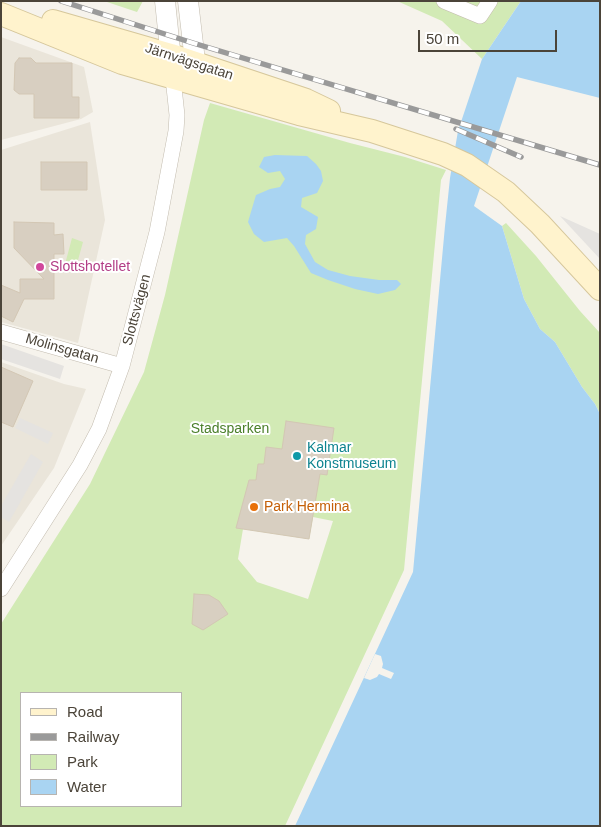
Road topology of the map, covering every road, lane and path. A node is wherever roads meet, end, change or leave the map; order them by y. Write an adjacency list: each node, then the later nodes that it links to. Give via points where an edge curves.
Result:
1 (165, 1): 7 (street, Slottsvägen)
2 (188, 1): 8 (street)
3 (444, 1): 4 (street, via 480,16)
4 (490, 1)
5 (1, 7): 7 (main road, Järnvägsgatan)
6 (1, 14): 9 (main road, Järnvägsgatan, via 122,63)
7 (171, 55): 8 (main road, Järnvägsgatan); 9 (street, Slottsvägen)
8 (197, 74): 9 (main road, Järnvägsgatan); 10 (main road, Järnvägsgatan, via 306,100 372,131 467,165 492,181 540,224)
9 (173, 78): 12 (street, Slottsvägen, via 177,115 158,232)
10 (600, 289)
11 (1, 332): 12 (street, Molinsgatan)
12 (122, 366): 13 (street, Slottsvägen, via 99,429 80,465)
13 (1, 589)

